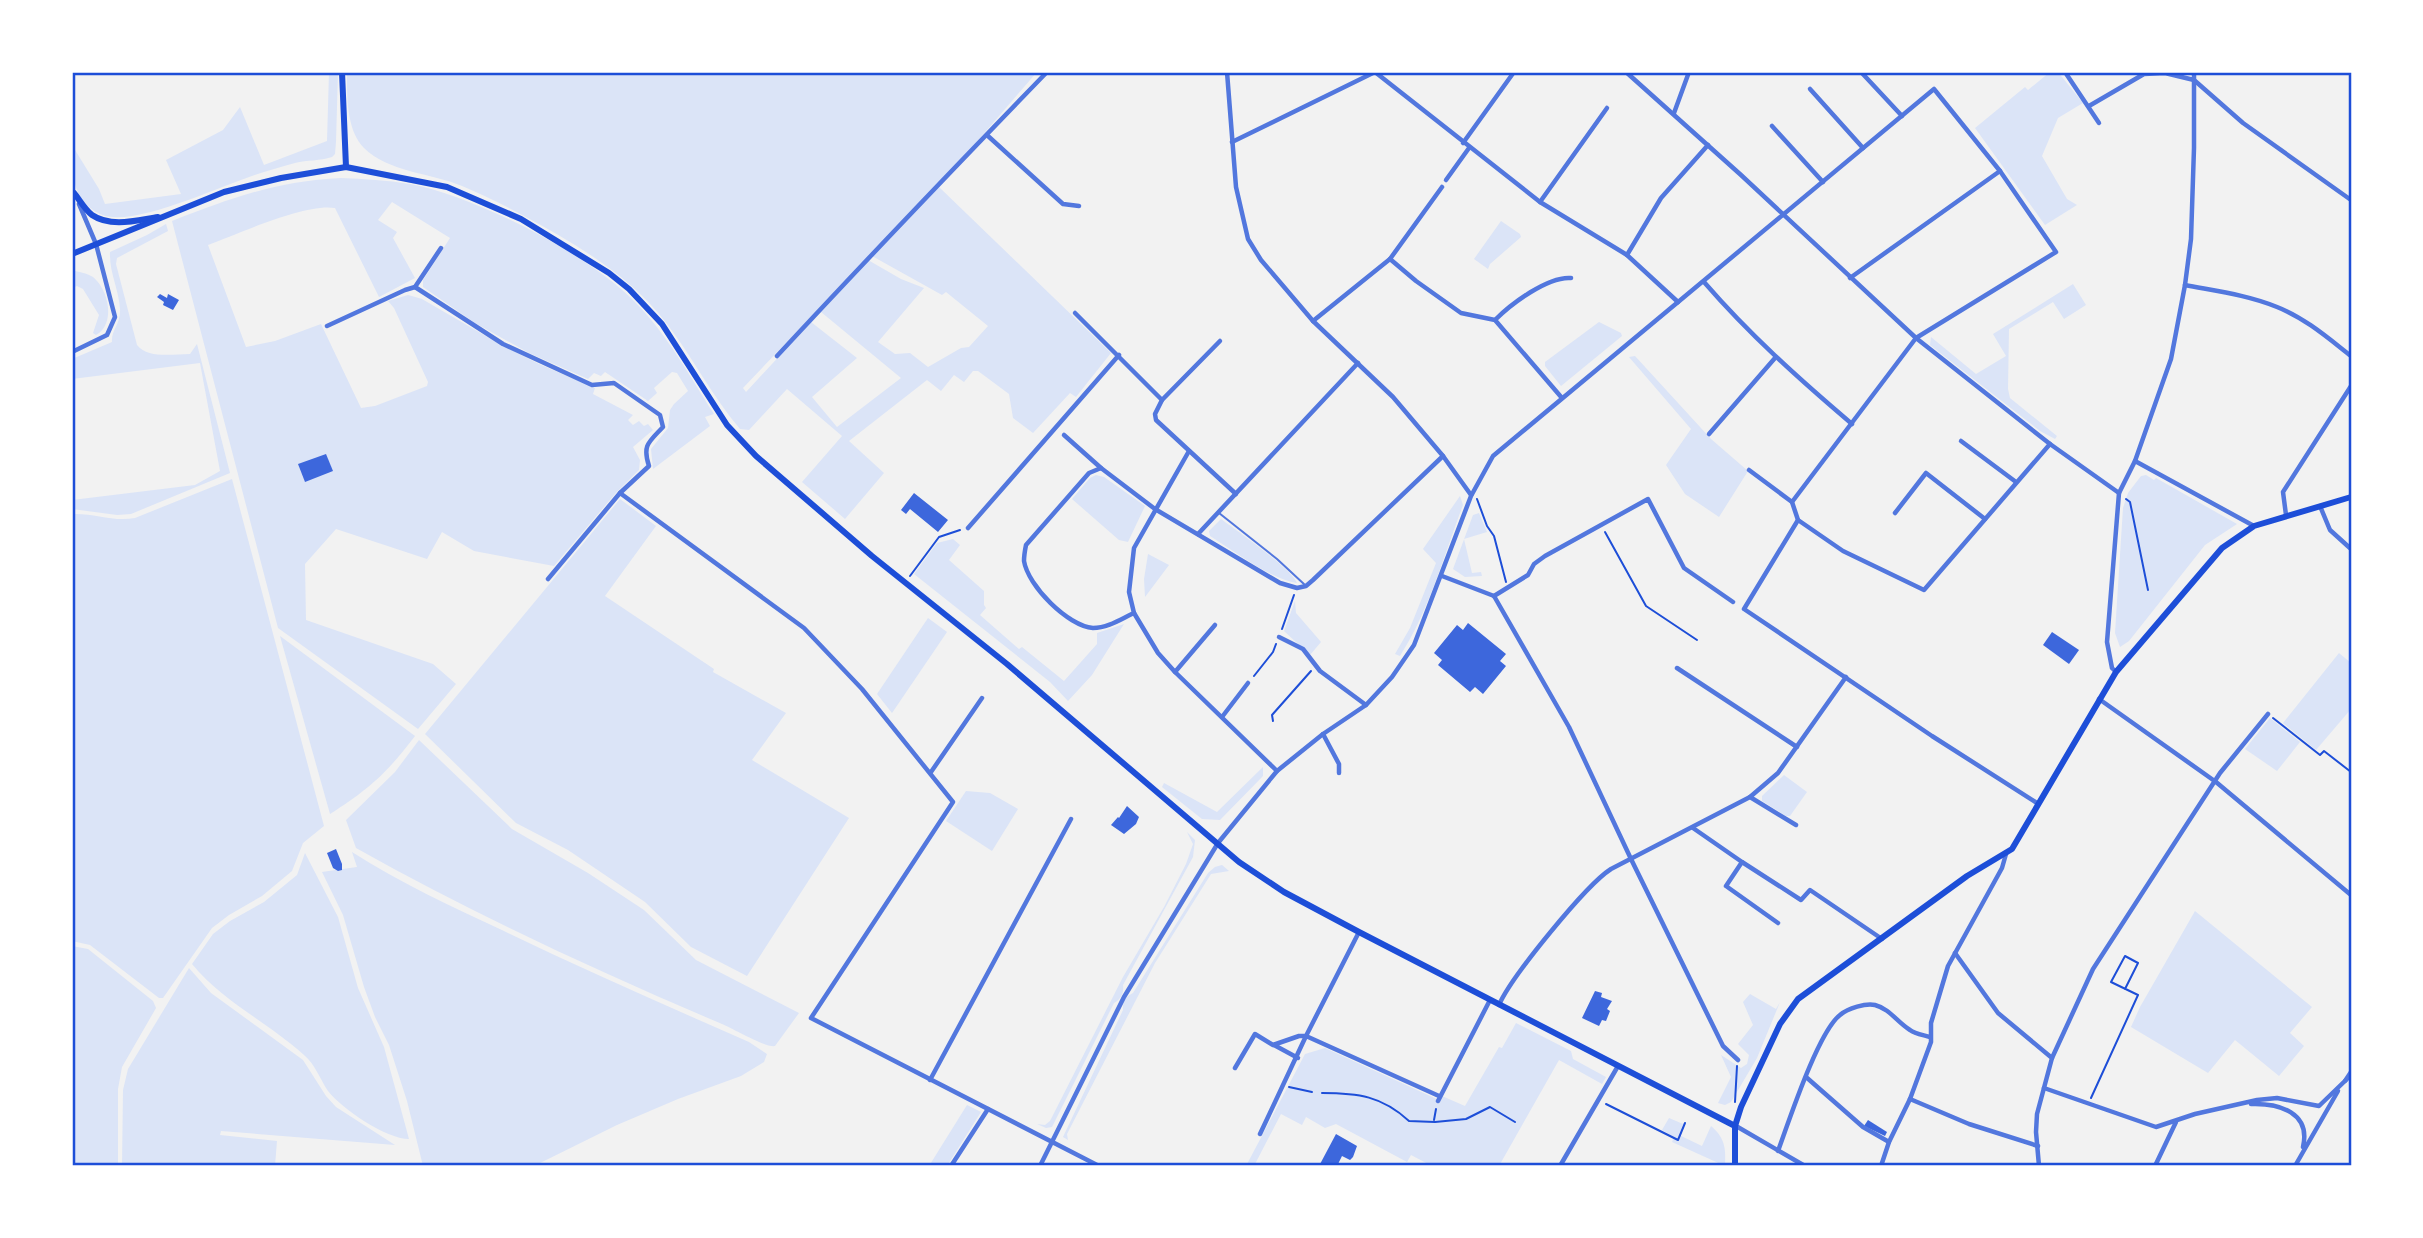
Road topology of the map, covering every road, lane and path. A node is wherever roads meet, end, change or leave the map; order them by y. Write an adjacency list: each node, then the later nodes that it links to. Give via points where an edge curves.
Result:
1 (342, 72): 25 (main road)
2 (1047, 72): 19 (street)
3 (1227, 72): 20 (street)
4 (1375, 72): 20 (street); 21 (street)
5 (1514, 72): 21 (street)
6 (1626, 72): 15 (street)
7 (1689, 72): 15 (street)
8 (1861, 72): 16 (street)
9 (2065, 72): 13 (street)
10 (2194, 72): 11 (street)
11 (2193, 80): 13 (street, via 2165,73 2144,74); 31 (street, via 2243,123); 44 (street, via 2191,239)
12 (1810, 89): 24 (street)
13 (2089, 106): 17 (street)
14 (1607, 108): 32 (street)
15 (1674, 113): 22 (street)
16 (1902, 116): 24 (street); 26 (street, via 1934,89)
17 (2099, 123)
18 (1772, 126): 28 (street)
19 (988, 135): 33 (street, via 1063,204); 55 (street)
20 (1232, 142): 49 (street, via 1248,239)
21 (1463, 143): 23 (street)
22 (1708, 145): 34 (street); 39 (street, via 1661,198)
23 (1469, 148): 27 (street); 32 (street)
24 (1863, 148): 28 (street)
25 (346, 167): 35 (main road, via 224,192); 93 (main road, via 447,187 521,219 609,273 662,324 742,442)
26 (2000, 171): 42 (street); 51 (street, via 2056,252)
27 (1446, 180)
28 (1823, 182): 34 (street)
29 (1442, 187): 40 (street)
30 (73, 191): 35 (main road, via 91,214 106,220); 36 (street)
31 (2351, 200)
32 (1540, 202): 39 (street)
33 (1079, 206)
34 (1784, 215): 42 (street); 43 (street)
35 (167, 216): 36 (main road)
36 (96, 244): 38 (main road); 53 (street, via 115,317 107,335)
37 (441, 248): 45 (street)
38 (72, 254)
39 (1628, 256): 46 (street)
40 (1390, 259): 48 (street, via 1461,313); 49 (street)
41 (1571, 278): 48 (street, via 1548,283)
42 (1850, 278): 51 (street)
43 (1704, 282): 46 (street); 57 (street)
44 (2185, 285): 56 (street, via 2278,307); 69 (street, via 2171,359)
45 (415, 287): 50 (street); 73 (street, via 503,344 592,385 614,383 660,415 663,427 645,453 649,466)
46 (1678, 302): 60 (street)
47 (1075, 313): 54 (street)
48 (1495, 320): 60 (street)
49 (1313, 321): 58 (street)
50 (327, 326)
51 (1916, 338): 62 (street); 66 (street)
52 (1220, 341): 61 (street)
53 (72, 352)
54 (1119, 355): 61 (street); 88 (street)
55 (777, 356)
56 (2351, 356)
57 (1776, 358): 62 (street); 63 (street)
58 (1358, 363): 68 (street); 75 (street)
59 (2351, 386): 83 (street, via 2283,492)
60 (1562, 398): 76 (street, via 1493,456)
61 (1163, 400): 67 (street, via 1156,421)
62 (1852, 424): 78 (street)
63 (1709, 434)
64 (1064, 435): 70 (street)
65 (1961, 441): 72 (street)
66 (2050, 444): 72 (street); 74 (street)
67 (1189, 451): 75 (street); 80 (street)
68 (1443, 456): 76 (street); 94 (street)
69 (2135, 461): 74 (street); 87 (street)
70 (1101, 468): 80 (street); 99 (street, via 1090,473 1026,545 1024,560 1035,587 1077,623 1105,627)
71 (1749, 470): 78 (street)
72 (2016, 482): 84 (street)
73 (620, 493): 92 (street); 118 (street, via 804,628)
74 (2119, 493): 96 (path, via 2130,502); 106 (street, via 2107,642)
75 (1236, 494): 81 (street)
76 (1471, 495): 91 (street); 95 (path, via 1477,498 1494,536)
77 (2351, 497): 79 (main road)
78 (1792, 502): 85 (street)
79 (2320, 506): 83 (main road); 90 (street, via 2330,530)
80 (1155, 509): 89 (street); 99 (street, via 1134,548 1129,592)
81 (1219, 513): 89 (street); 94 (lane)
82 (1895, 513): 84 (street, via 1926,473)
83 (2286, 515): 87 (main road)
84 (1985, 519): 85 (street, via 1924,590 1843,551)
85 (1798, 520): 107 (street, via 1744,609)
86 (1601, 525): 95 (street, via 1545,556 1528,575); 98 (street, via 1648,499 1684,568); 102 (path, via 1646,606)
87 (2254, 526): 106 (main road, via 2209,560)
88 (968, 528): 93 (path, via 939,537)
89 (1198, 534): 94 (street, via 1280,583)
90 (2351, 549)
91 (1442, 576): 97 (street); 111 (street, via 1414,645)
92 (548, 579)
93 (905, 582): 127 (main road)
94 (1306, 586)
95 (1507, 586): 97 (street)
96 (2148, 590)
97 (1494, 596): 129 (street, via 1569,727)
98 (1733, 602)
99 (1134, 613): 105 (street)
100 (1215, 625): 105 (street)
101 (1279, 637): 103 (street, via 1303,649)
102 (1697, 640)
103 (1315, 666): 111 (street); 114 (path, via 1272,715)
104 (1677, 668): 116 (street)
105 (1175, 672): 113 (street)
106 (2116, 672): 110 (main road)
107 (1846, 677): 116 (street); 123 (street)
108 (1248, 683): 113 (street)
109 (982, 698): 118 (street)
110 (2099, 699): 121 (street); 123 (main road)
111 (1366, 705): 115 (street)
112 (2268, 715): 119 (path, via 2320,755 2324,751); 121 (street)
113 (1222, 717): 117 (street)
114 (1273, 721)
115 (1323, 734): 117 (street); 120 (street)
116 (1797, 747): 122 (street, via 1778,773)
117 (1277, 771): 127 (street)
118 (931, 772): 150 (street, via 953,802 811,1018)
119 (2351, 772)
120 (1339, 773)
121 (2216, 782): 131 (street); 143 (street, via 2093,969)
122 (1750, 797): 125 (street); 126 (street)
123 (2037, 803): 128 (main road)
124 (1071, 819): 150 (street)
125 (1796, 825)
126 (1693, 828): 129 (street); 130 (street)
127 (1218, 843): 133 (main road, via 1284,892); 168 (street, via 1124,997)
128 (2006, 853): 134 (main road); 135 (street)
129 (1631, 859): 138 (street, via 1594,883 1520,972); 144 (street, via 1723,1046)
130 (1742, 862): 132 (street, via 1727,886); 134 (street, via 1801,900 1810,890)
131 (2351, 895)
132 (1778, 923)
133 (1359, 932): 137 (main road); 139 (street)
134 (1882, 939): 160 (main road, via 1798,999 1780,1024)
135 (1955, 953): 140 (street, via 1944,977); 143 (street, via 1998,1013)
136 (2125, 989): 136 (path, via 2111,982 2125,956 2138,962); 158 (path, via 2138,995)
137 (1490, 1000): 138 (main road); 155 (street)
138 (1499, 1005): 145 (main road)
139 (1307, 1036): 141 (street); 142 (street); 155 (street)
140 (1930, 1037): 148 (street, via 1911,1031 1872,1004 1852,1008 1839,1015); 156 (street)
141 (1273, 1045): 142 (street); 146 (street, via 1255,1034)
142 (1298, 1058): 151 (street)
143 (2052, 1058): 152 (street)
144 (1738, 1060): 160 (path, via 1734,1101)
145 (1618, 1066): 157 (street); 166 (main road)
146 (1235, 1068)
147 (2351, 1072): 149 (street)
148 (1806, 1077): 169 (street, via 1863,1127); 171 (street)
149 (2347, 1079): 159 (street, via 2319,1106 2277,1098); 172 (street)
150 (930, 1080): 161 (street)
151 (1284, 1085): 153 (path); 167 (street)
152 (2044, 1088): 158 (street); 170 (street, via 2037,1114)
153 (1312, 1092)
154 (1322, 1093): 162 (path, via 1379,1099 1409,1121)
155 (1439, 1098): 162 (path)
156 (1910, 1099): 169 (street); 170 (street)
157 (1598, 1101): 165 (path, via 1678,1140); 176 (street)
158 (2089, 1102): 164 (street, via 2156,1127)
159 (2243, 1104): 164 (street); 172 (street, via 2270,1105 2295,1115 2306,1134)
160 (1741, 1107): 166 (main road)
161 (988, 1109): 168 (street); 173 (street)
162 (1435, 1122): 163 (path, via 1466,1119 1490,1107)
163 (1515, 1122)
164 (2176, 1122): 181 (street)
165 (1685, 1123)
166 (1735, 1126): 171 (street); 177 (main road)
167 (1260, 1134)
168 (1052, 1142): 174 (street); 175 (street)
169 (1889, 1142): 179 (street)
170 (2038, 1146): 180 (street)
171 (1778, 1151): 178 (street)
172 (2301, 1155): 182 (street)
173 (951, 1166)
174 (1040, 1166)
175 (1099, 1166)
176 (1560, 1166)
177 (1735, 1166)
178 (1805, 1166)
179 (1881, 1166)
180 (2039, 1166)
181 (2155, 1166)
182 (2295, 1166)

